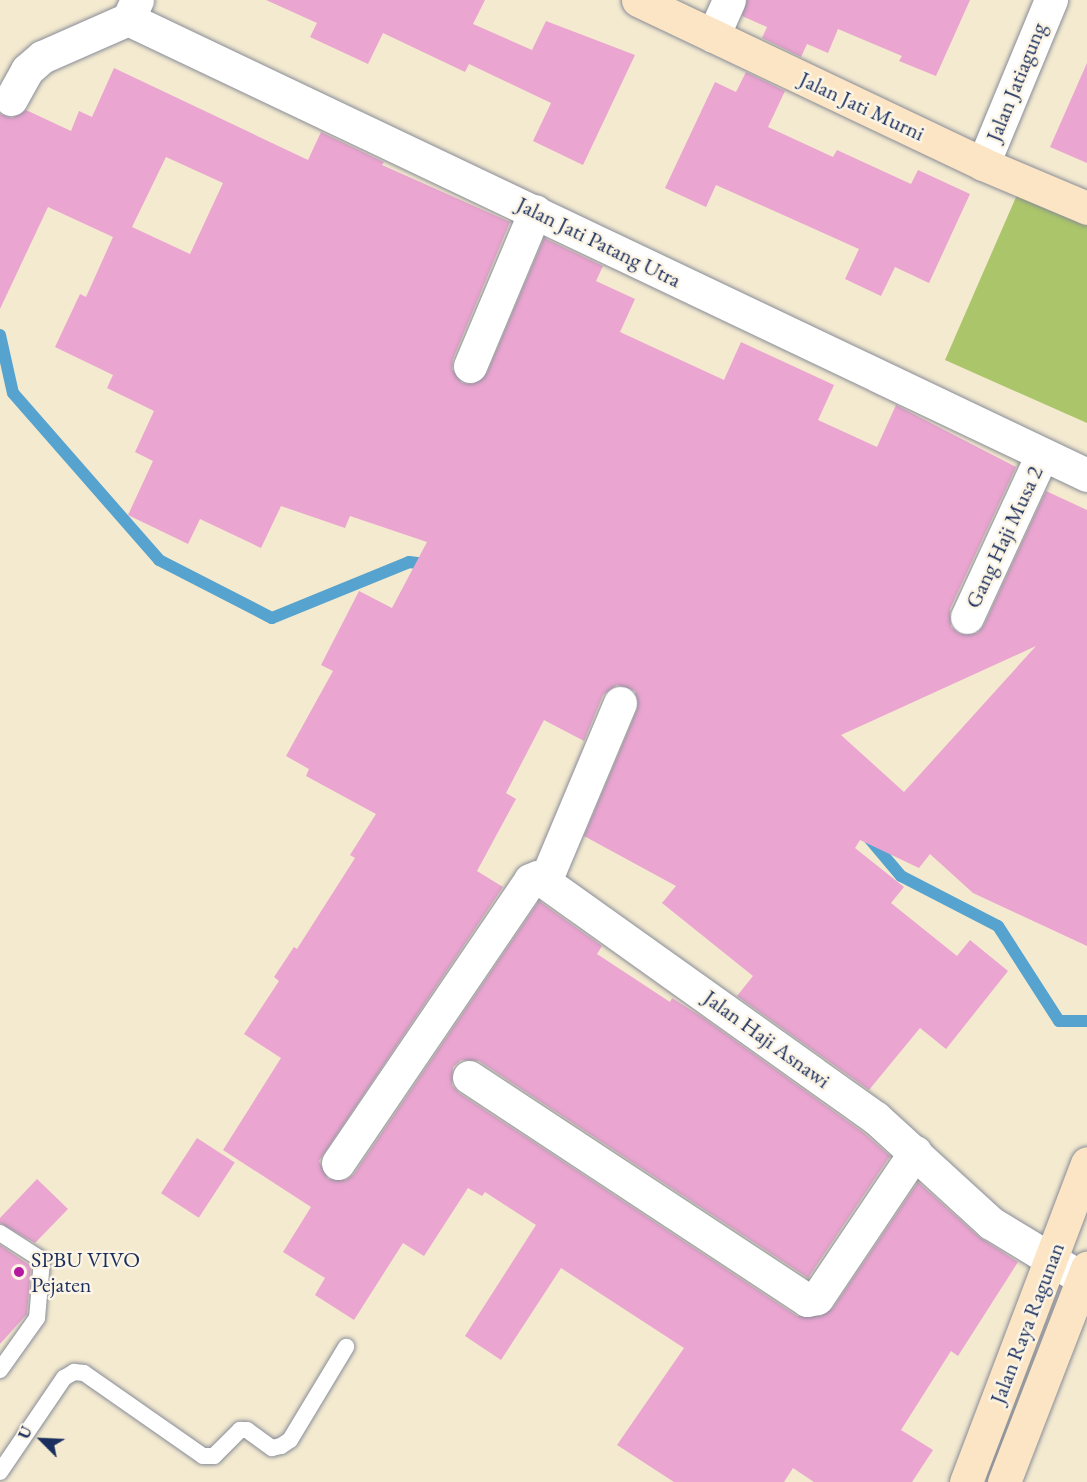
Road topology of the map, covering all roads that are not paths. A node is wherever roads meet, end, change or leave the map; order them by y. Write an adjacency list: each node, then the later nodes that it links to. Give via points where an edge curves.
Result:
1 (638, 0): 5 (main road, Jalan Jati Murni)
2 (729, 0): 5 (street)
3 (1051, 0): 7 (street, Jalan Jatiagung)
4 (133, 10): 6 (street, via 42,57 27,70); 9 (street, Jalan Jati Patang Utra)
5 (713, 36): 7 (main road, Jalan Jati Murni)
6 (11, 99)
7 (983, 164): 8 (main road, Jalan Jati Murni)
8 (1087, 208)
9 (535, 212): 10 (street); 11 (street, Jalan Jati Patang Utra)
10 (470, 366)
11 (1041, 456): 12 (street, Jalan Jati Patang Utra); 13 (street, Gang Haji Musa 2)
12 (1087, 475)
13 (967, 617)
14 (620, 703): 15 (street)
15 (538, 880): 17 (street, Jalan Haji Asnawi, via 876,1118); 18 (street)
16 (469, 1077): 17 (street, via 807,1300 818,1298)
17 (915, 1152): 21 (street, Jalan Haji Asnawi, via 992,1223)
18 (338, 1163)
19 (1087, 1164): 21 (main road, Jalan Raya Ragunan)
20 (0, 1233): 24 (lane, via 42,1260 37,1318)
21 (1050, 1261): 22 (street, Jalan Haji Asnawi); 26 (main road, Jalan Raya Ragunan)
22 (1086, 1276): 27 (main road, Jalan Raya Ragunan)
23 (346, 1347): 25 (lane, via 290,1440 281,1446 272,1448 247,1430 240,1430 214,1456 203,1456 84,1372 74,1372 64,1378)
24 (0, 1370)
25 (0, 1472)
26 (968, 1481)
27 (1004, 1482)

